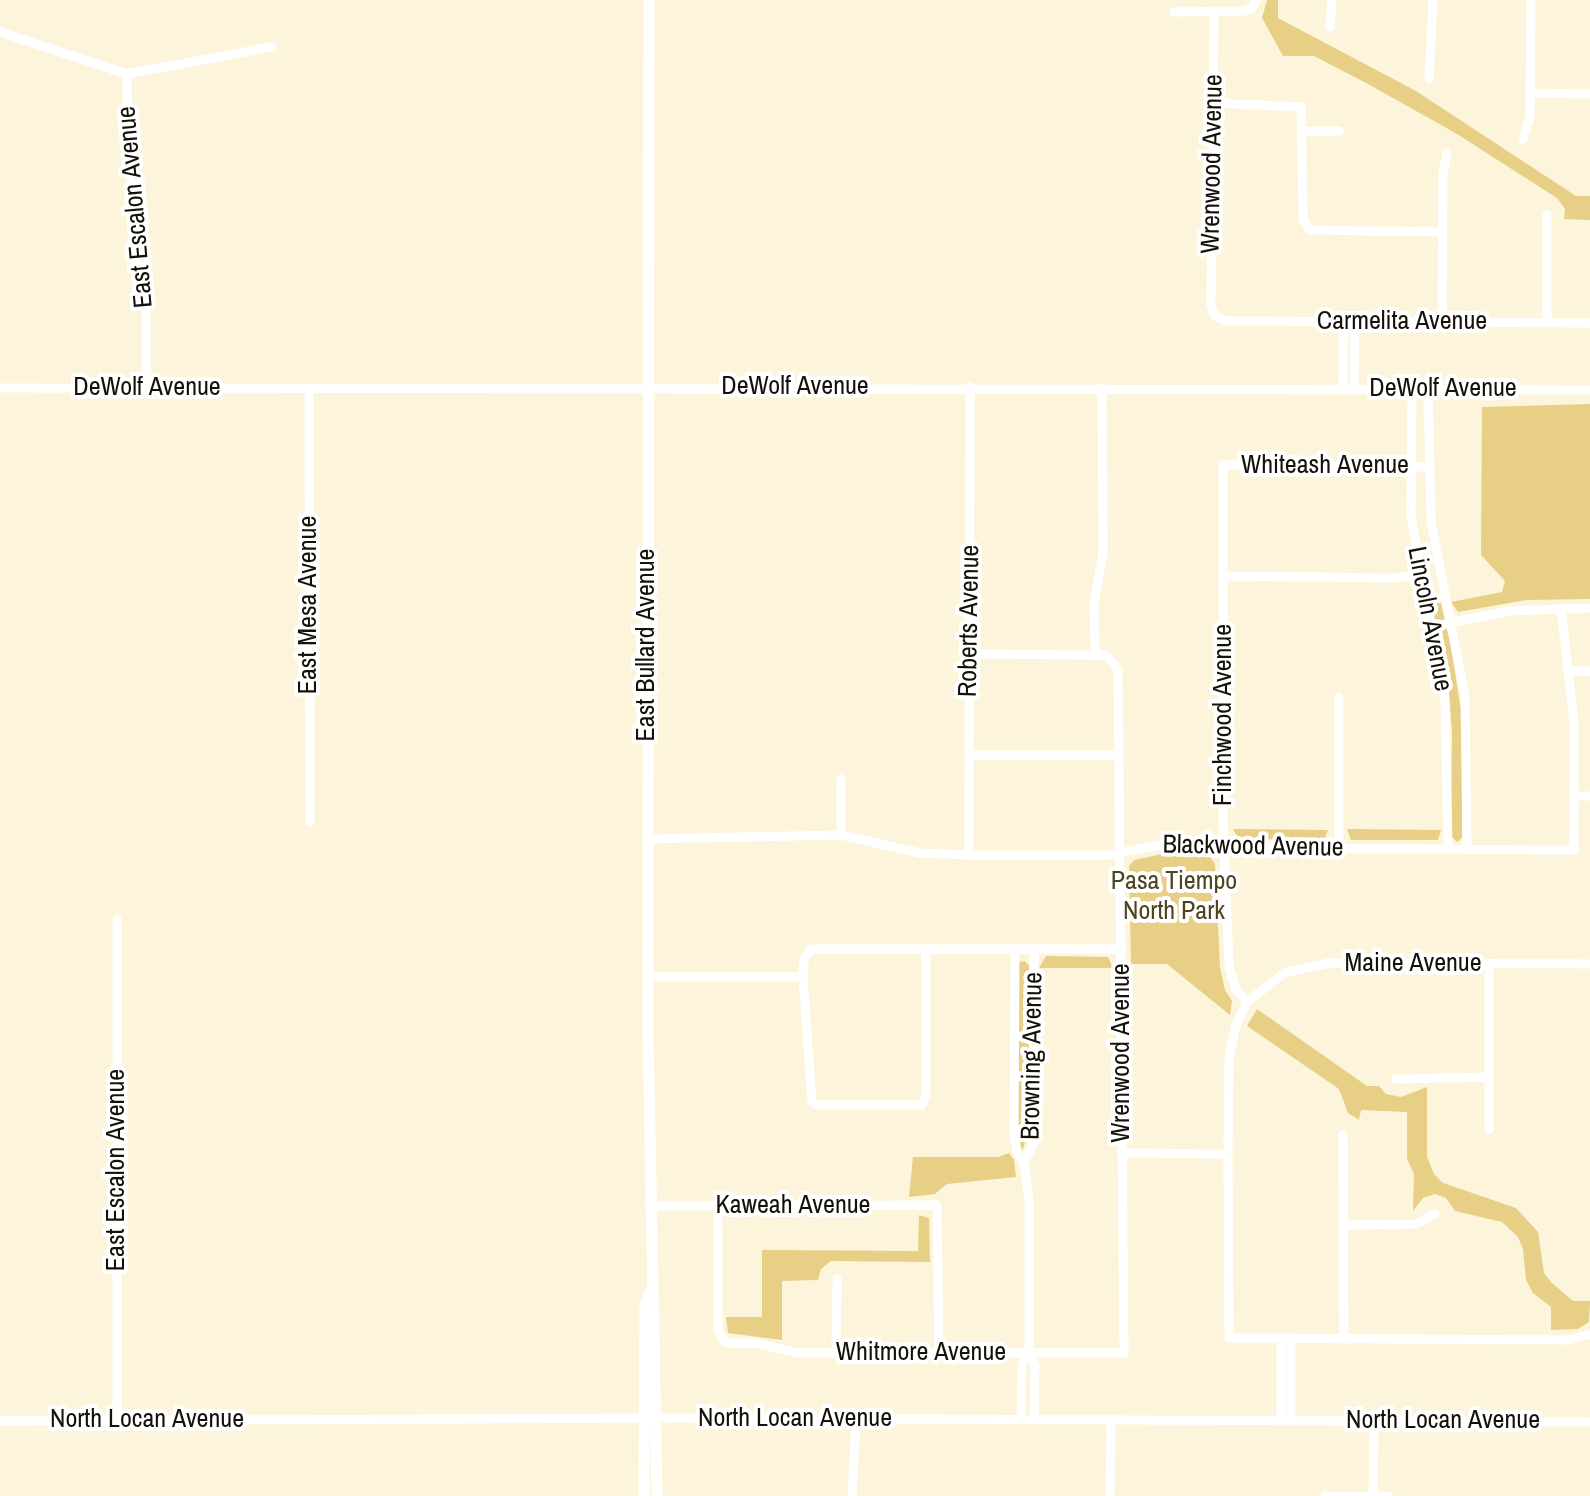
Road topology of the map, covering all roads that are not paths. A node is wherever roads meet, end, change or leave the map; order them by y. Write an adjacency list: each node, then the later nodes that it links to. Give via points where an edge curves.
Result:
1 (649, 0): 27 (main road, East Bullard Avenue)
2 (1332, 0): 8 (street)
3 (1433, 0): 12 (street)
4 (1531, 0): 13 (street)
5 (1254, 4): 6 (street)
6 (1214, 11): 7 (street); 15 (street, Wrenwood Avenue)
7 (1174, 12)
8 (1330, 27)
9 (0, 32): 11 (street)
10 (272, 47): 11 (street)
11 (127, 74): 30 (street, East Escalon Avenue, via 127,155 146,280)
12 (1429, 79)
13 (1530, 93): 14 (street); 18 (street)
14 (1590, 94)
15 (1214, 103): 16 (street, via 1301,107); 22 (street, Wrenwood Avenue)
16 (1304, 131): 17 (street); 21 (street, via 1304,226 1319,231)
17 (1339, 131)
18 (1523, 139)
19 (1447, 153): 21 (street)
20 (1547, 215): 25 (street)
21 (1442, 232): 24 (street)
22 (1215, 316): 23 (street, Carmelita Avenue, via 1226,321)
23 (1349, 321): 24 (street, Carmelita Avenue); 33 (street)
24 (1442, 322): 25 (street, Carmelita Avenue)
25 (1547, 323): 26 (street, Carmelita Avenue)
26 (1590, 323)
27 (647, 387): 28 (street, DeWolf Avenue); 31 (street, DeWolf Avenue); 58 (main road, East Bullard Avenue)
28 (970, 387): 32 (street, DeWolf Avenue); 46 (street, Roberts Avenue)
29 (0, 388): 30 (street, DeWolf Avenue)
30 (146, 388): 31 (street, DeWolf Avenue)
31 (309, 388): 56 (street, East Mesa Avenue)
32 (1102, 388): 33 (street, DeWolf Avenue); 47 (street, via 1103,553 1094,603)
33 (1349, 389): 34 (street, DeWolf Avenue)
34 (1412, 389): 35 (street, DeWolf Avenue); 38 (street, Lincoln Avenue)
35 (1428, 389): 36 (street, DeWolf Avenue); 39 (street, Lincoln Avenue)
36 (1590, 390)
37 (1223, 465): 38 (street, Whiteash Avenue); 41 (street, Finchwood Avenue)
38 (1411, 467): 39 (street, Whiteash Avenue); 40 (street, Lincoln Avenue)
39 (1428, 467): 44 (street, Lincoln Avenue, via 1436,560)
40 (1419, 574): 41 (street); 45 (street, Lincoln Avenue)
41 (1224, 576): 59 (street, Finchwood Avenue)
42 (1561, 608): 43 (street); 44 (street); 48 (street)
43 (1590, 608)
44 (1449, 622): 45 (street); 61 (street, Lincoln Avenue, via 1467,724)
45 (1431, 627): 60 (street, Lincoln Avenue, via 1445,699)
46 (968, 654): 47 (street); 51 (street, Roberts Avenue)
47 (1095, 655): 52 (street, Wrenwood Avenue, via 1113,658 1118,669)
48 (1570, 671): 49 (street); 54 (street)
49 (1590, 671)
50 (1339, 698): 62 (street)
51 (969, 755): 52 (street); 64 (street, Roberts Avenue)
52 (1118, 755): 63 (street, Wrenwood Avenue)
53 (841, 779): 57 (street)
54 (1574, 796): 55 (street); 61 (street, Blackwood Avenue, via 1574,850)
55 (1590, 796)
56 (310, 822)
57 (841, 835): 58 (street, Blackwood Avenue); 64 (street, Blackwood Avenue, via 920,853)
58 (647, 839): 72 (main road, East Bullard Avenue)
59 (1224, 848): 62 (street, Blackwood Avenue); 63 (street, Blackwood Avenue, via 1171,843); 74 (street, Finchwood Avenue, via 1230,974)
60 (1448, 848): 61 (street, Blackwood Avenue); 62 (street, Blackwood Avenue)
61 (1467, 848)
62 (1339, 849)
63 (1117, 853): 64 (street, Blackwood Avenue); 69 (street, Wrenwood Avenue)
64 (969, 855)
65 (117, 920): 97 (street, East Escalon Avenue)
66 (1034, 948): 68 (street); 69 (street); 81 (street, Browning Avenue, via 1034,1143)
67 (926, 949): 68 (street); 73 (street, via 811,949); 73 (street, via 922,1105 812,1102)
68 (1015, 949): 81 (street, Browning Avenue, via 1014,1136)
69 (1122, 949): 79 (street, Wrenwood Avenue)
70 (1489, 964): 71 (street, Maine Avenue); 74 (street, Maine Avenue, via 1307,965 1284,973); 75 (street)
71 (1590, 964)
72 (648, 977): 73 (street); 82 (main road, East Bullard Avenue)
73 (803, 977)
74 (1247, 1002): 80 (street, via 1229,1057)
75 (1489, 1077): 76 (street); 77 (street)
76 (1396, 1079)
77 (1489, 1129)
78 (1343, 1135): 85 (street)
79 (1122, 1153): 80 (street); 93 (street, Wrenwood Avenue)
80 (1228, 1154): 88 (street, via 1229,1338)
81 (1024, 1162): 92 (street, Browning Avenue)
82 (649, 1206): 83 (street, Kaweah Avenue); 94 (main road, East Bullard Avenue, via 651,1289 645,1307)
83 (718, 1206): 90 (street, Whitmore Avenue, via 721,1340 799,1353); 91 (street, Kaweah Avenue, via 937,1205)
84 (1435, 1214): 85 (street, via 1416,1224)
85 (1344, 1225): 89 (street)
86 (837, 1279): 90 (street)
87 (1590, 1334): 89 (street, via 1568,1340)
88 (1286, 1339): 89 (street); 100 (street)
89 (1344, 1340)
90 (836, 1353): 91 (street, Whitmore Avenue)
91 (939, 1353): 92 (street, Whitmore Avenue)
92 (1029, 1353): 93 (street, Whitmore Avenue); 98 (street, Browning Avenue, via 1022,1365); 99 (street, Browning Avenue, via 1035,1365)
93 (1124, 1353)
94 (650, 1419): 95 (street, North Locan Avenue); 97 (street, North Locan Avenue); 106 (main road, East Bullard Avenue); 107 (main road, East Bullard Avenue)
95 (856, 1419): 98 (street, North Locan Avenue); 108 (street)
96 (1111, 1419): 99 (street, North Locan Avenue); 100 (street, North Locan Avenue); 109 (street)
97 (117, 1420): 101 (street, North Locan Avenue)
98 (1021, 1420): 99 (street, North Locan Avenue)
99 (1034, 1420)
100 (1286, 1420): 102 (street, North Locan Avenue)
101 (0, 1421)
102 (1374, 1421): 103 (street, North Locan Avenue); 104 (street)
103 (1590, 1422)
104 (1373, 1494): 105 (street); 110 (street)
105 (1325, 1495)
106 (644, 1496)
107 (657, 1496)
108 (852, 1496)
109 (1110, 1496)
110 (1388, 1496)

